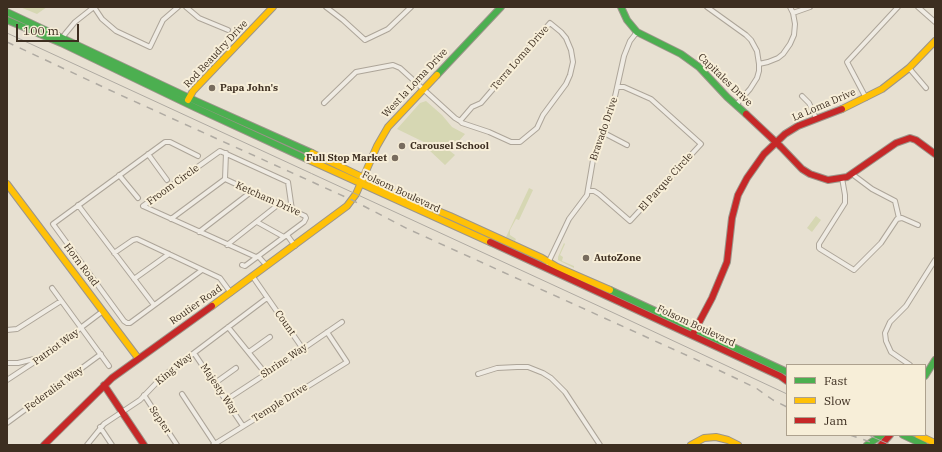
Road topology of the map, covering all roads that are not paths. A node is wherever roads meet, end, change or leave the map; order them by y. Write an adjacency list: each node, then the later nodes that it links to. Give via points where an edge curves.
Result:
1 (94, 7): 2 (street, via 102,19 116,31 150,47 164,20); 20 (street, via 75,22)
2 (178, 7)
3 (186, 7): 18 (street, via 199,18)
4 (273, 7): 29 (street, Rod Beaudry Drive)
5 (326, 7): 13 (street, via 365,40 388,29)
6 (501, 7): 26 (street, West la Loma Drive)
7 (621, 7): 19 (street, Capitales Drive)
8 (707, 7): 22 (street, via 751,40 757,51)
9 (790, 7): 15 (street)
10 (810, 7): 15 (street)
11 (898, 7): 28 (street, via 847,62)
12 (918, 7): 17 (street)
13 (408, 8)
14 (7, 12): 20 (street, Folsom Boulevard)
15 (793, 13): 22 (street, via 795,29 790,44 778,58)
16 (7, 20): 20 (street, Folsom Boulevard)
17 (935, 22)
18 (228, 30)
19 (637, 32): 24 (street, Bravado Drive, via 624,56); 31 (street, Capitales Drive, via 692,61)
20 (62, 41): 29 (street, Folsom Boulevard)
21 (935, 41): 23 (street, La Loma Drive)
22 (759, 64): 31 (street, via 755,82)
23 (909, 68): 25 (street); 28 (street, La Loma Drive)
24 (618, 87): 34 (street, Bravado Drive); 51 (street, El Parque Circle, via 624,87 651,99 700,144 630,221 599,194)
25 (926, 88)
26 (423, 89): 30 (street, Terra Loma Drive, via 400,68 390,65 356,72); 33 (street, Terra Loma Drive); 45 (street, West la Loma Drive, via 388,127)
27 (802, 96): 32 (street, via 809,103)
28 (866, 98): 32 (street, La Loma Drive)
29 (188, 100): 35 (street, Folsom Boulevard, via 194,107); 37 (street, Folsom Boulevard)
30 (324, 103)
31 (736, 105): 36 (street, Capitales Drive)
32 (816, 118): 36 (street, La Loma Drive, via 793,129)
33 (460, 121): 33 (street, Terra Loma Drive, via 511,142 523,141 537,128 543,114 570,75 572,55 561,32 550,23 481,103 472,107)
34 (604, 133): 38 (street); 51 (street, Bravado Drive, via 593,160)
35 (267, 140): 37 (street); 50 (street, Folsom Boulevard)
36 (776, 143): 46 (street, Capitales Drive, via 810,174 828,180); 88 (street, La Loma Drive, via 755,166 738,195 732,218 727,262)
37 (295, 145): 45 (street, Folsom Boulevard)
38 (627, 145)
39 (226, 153): 47 (street, Ketcham Drive); 56 (street, via 288,182); 60 (street, Froom Circle, via 220,151 143,206)
40 (148, 154): 42 (street, via 167,141); 44 (street); 48 (street)
41 (935, 154): 43 (street, via 910,138 896,143)
42 (198, 156)
43 (852, 174): 46 (street); 59 (street, via 895,201)
44 (119, 175): 53 (street); 55 (street)
45 (364, 177): 50 (street, West la Loma Drive); 58 (street, Folsom Boulevard)
46 (842, 178): 59 (street, via 845,203 819,244 820,249 854,270 881,243)
47 (224, 179): 52 (street, Ketcham Drive); 60 (street)
48 (167, 180)
49 (7, 184): 82 (street, Horn Road)
50 (361, 184): 57 (street, Folsom Boulevard); 66 (street, Routier Road, via 347,206)
51 (588, 191): 72 (street, Bravado Drive, via 584,201 569,219)
52 (251, 192): 54 (street, Ketcham Drive); 63 (street)
53 (138, 198)
54 (279, 204): 56 (street, Ketcham Drive); 61 (street)
55 (78, 205): 67 (street); 81 (street, via 53,224 119,315 125,322 130,323)
56 (292, 210): 64 (street, Ketcham Drive, via 304,216 306,220)
57 (422, 212): 58 (street, via 430,212 445,218); 72 (street, Folsom Boulevard)
58 (450, 216): 72 (street, Folsom Boulevard)
59 (899, 218): 62 (street)
60 (171, 219): 63 (street, Froom Circle)
61 (257, 222): 64 (street); 65 (street)
62 (918, 225)
63 (199, 232): 65 (street, Froom Circle)
64 (285, 236): 66 (street); 69 (street)
65 (227, 245): 69 (street, Froom Circle)
66 (295, 246): 73 (street, Routier Road)
67 (114, 253): 68 (street, via 135,239); 76 (street)
68 (169, 254): 74 (street); 76 (street)
69 (257, 256): 71 (street, via 245,266); 73 (street)
70 (935, 260): 98 (street, via 906,306 890,322 885,332 891,352)
71 (242, 265)
72 (548, 265): 88 (street, Folsom Boulevard)
73 (267, 266): 75 (street, Routier Road)
74 (202, 270): 78 (street, via 220,278); 81 (street)
75 (253, 277): 78 (street, Routier Road); 79 (street, Count)
76 (134, 279): 81 (street)
77 (52, 288): 80 (street)
78 (231, 293): 95 (street, Routier Road)
79 (267, 298): 84 (street, King Way); 90 (street, Count)
80 (61, 301): 85 (street); 86 (street, via 17,329)
81 (154, 305)
82 (103, 311): 85 (street, Patriot Way); 95 (street, Horn Road)
83 (342, 322): 87 (street, Shrine Way)
84 (228, 327): 91 (street); 92 (street, King Way)
85 (81, 328): 93 (street); 94 (street, Patriot Way)
86 (7, 330)
87 (327, 332): 90 (street, Shrine Way); 114 (street, Temple Drive, via 347,362)
88 (694, 332): 101 (street, Folsom Boulevard); 106 (street, Folsom Boulevard)
89 (270, 337): 91 (street)
90 (303, 349): 102 (street, Shrine Way)
91 (248, 352): 102 (street)
92 (194, 353): 107 (street, Majesty Way); 110 (street, King Way, via 162,377)
93 (101, 354): 99 (street); 113 (street, Federalist Way)
94 (42, 357): 97 (street); 105 (street, Patriot Way)
95 (138, 358): 108 (street, Routier Road)
96 (935, 360): 104 (street)
97 (7, 363)
98 (909, 364)
99 (110, 366)
100 (236, 368): 107 (street)
101 (786, 372)
102 (266, 374): 111 (street, Shrine Way)
103 (478, 374): 128 (street, via 497,368 517,367 543,373 565,392)
104 (926, 374)
105 (7, 380)
106 (786, 380)
107 (214, 383): 111 (street, Majesty Way)
108 (104, 385): 112 (street); 123 (street, Routier Road)
109 (182, 394): 121 (street)
110 (144, 395): 112 (street, King Way); 127 (street, Septer)
111 (226, 400): 114 (street, Majesty Way)
112 (122, 412): 115 (street, King Way); 126 (street)
113 (7, 423)
114 (243, 426): 121 (street, Temple Drive)
115 (100, 427): 124 (street, King Way); 125 (street)
116 (881, 436): 122 (street)
117 (889, 436): 131 (street)
118 (904, 436): 132 (street)
119 (920, 436): 120 (street)
120 (935, 443)
121 (214, 444)
122 (870, 444)
123 (44, 445)
124 (87, 445)
125 (112, 445)
126 (144, 445)
127 (177, 445)
128 (600, 445)
129 (691, 445): 130 (street, via 704,438 716,437)
130 (738, 445)
131 (881, 445)
132 (924, 445)

